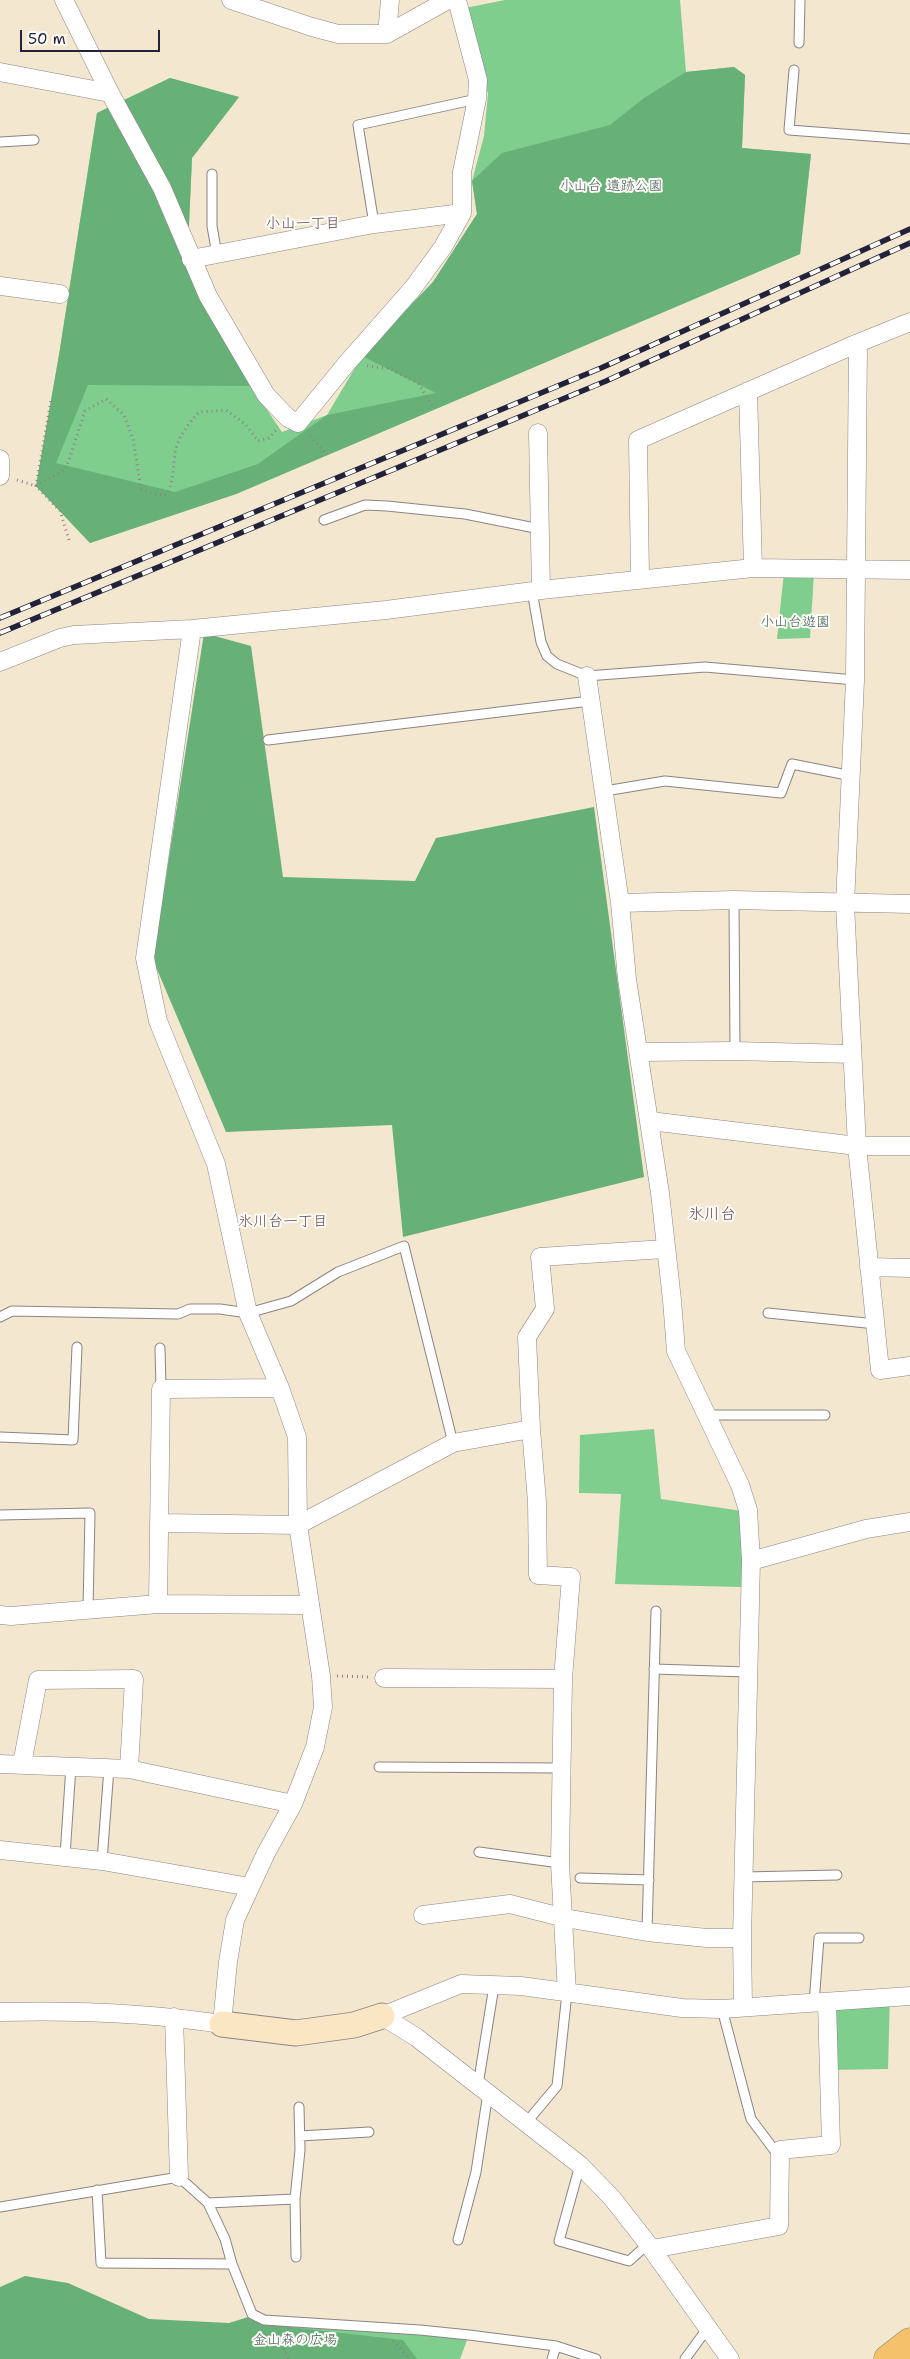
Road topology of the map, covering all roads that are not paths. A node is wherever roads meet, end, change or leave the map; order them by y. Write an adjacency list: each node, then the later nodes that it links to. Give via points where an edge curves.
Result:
1 (64, 0): 11 (street)
2 (231, 0): 7 (street, via 338,34)
3 (390, 0): 7 (street)
4 (448, 0): 7 (street)
5 (457, 0): 12 (street, via 478,80)
6 (800, 0): 8 (lane)
7 (387, 34)
8 (799, 43)
9 (794, 70): 13 (lane, via 789,130)
10 (0, 72): 11 (street)
11 (110, 93): 20 (street, via 162,188)
12 (477, 99): 17 (street, via 462,172); 18 (lane, via 358,125)
13 (910, 139)
14 (34, 140): 15 (lane)
15 (0, 142)
16 (212, 174): 19 (lane, via 212,226)
17 (462, 213): 18 (street); 20 (street, via 443,247 413,288 293,420 266,395 208,296)
18 (374, 224): 19 (street)
19 (217, 255): 20 (street)
20 (191, 259)
21 (0, 286): 22 (street)
22 (60, 294)
23 (910, 322): 24 (street)
24 (858, 342): 25 (street); 32 (street)
25 (748, 392): 31 (street); 34 (street, via 638,440)
26 (538, 434): 30 (street)
27 (0, 460): 28 (street)
28 (0, 476)
29 (324, 520): 30 (lane, via 372,505 465,514)
30 (540, 529): 35 (street)
31 (753, 568): 32 (street); 34 (street)
32 (858, 569): 33 (street); 39 (street)
33 (910, 570)
34 (640, 578): 35 (street)
35 (537, 590): 36 (street, via 386,610); 38 (lane, via 542,642 547,656 557,664)
36 (192, 629): 37 (street, via 74,635); 57 (street, via 145,958 158,1021 216,1164)
37 (0, 662)
38 (586, 676): 39 (lane, via 706,667); 40 (street)
39 (855, 680): 42 (street)
40 (590, 701): 41 (lane); 43 (street)
41 (268, 740)
42 (852, 776): 43 (lane, via 792,764 781,794 665,781); 46 (street)
43 (604, 791): 45 (street)
44 (734, 900): 45 (street); 46 (street); 48 (lane)
45 (620, 903): 49 (street, via 627,979)
46 (845, 904): 47 (street); 50 (street)
47 (910, 904)
48 (735, 1051): 49 (street); 50 (street)
49 (640, 1052): 51 (street)
50 (851, 1054): 52 (street)
51 (650, 1121): 52 (street); 54 (street)
52 (857, 1146): 53 (street); 55 (street)
53 (910, 1146)
54 (665, 1249): 66 (street, via 676,1351); 68 (street, via 540,1257 544,1309 527,1337)
55 (869, 1267): 56 (street); 60 (street)
56 (910, 1268)
57 (248, 1313): 59 (lane, via 190,1309 178,1314 12,1312); 64 (street); 70 (lane, via 291,1301 338,1272 404,1246)
58 (768, 1313): 60 (lane)
59 (0, 1317)
60 (876, 1324): 63 (street, via 880,1370)
61 (77, 1347): 69 (lane, via 73,1440)
62 (160, 1348): 65 (lane)
63 (910, 1366)
64 (280, 1388): 65 (street); 74 (street, via 297,1436)
65 (161, 1389): 73 (street)
66 (706, 1415): 67 (lane); 75 (street, via 740,1485 748,1510)
67 (825, 1415)
68 (531, 1429): 70 (street); 84 (street, via 538,1575 571,1577)
69 (0, 1437)
70 (453, 1443): 74 (street)
71 (0, 1515): 78 (lane, via 90,1513)
72 (910, 1522): 75 (street, via 866,1529)
73 (160, 1523): 74 (street); 76 (street)
74 (298, 1525): 77 (street)
75 (751, 1561): 82 (street)
76 (158, 1604): 77 (street); 78 (street)
77 (309, 1605): 92 (street, via 321,1676 322,1707 315,1748)
78 (88, 1609): 80 (street)
79 (656, 1611): 81 (lane)
80 (0, 1615)
81 (654, 1669): 82 (lane); 101 (lane)
82 (747, 1672): 99 (street)
83 (384, 1678): 84 (street)
84 (563, 1678): 90 (street)
85 (0, 1764): 86 (street)
86 (22, 1764): 87 (street); 91 (street, via 38,1680 134,1679)
87 (71, 1766): 89 (street); 95 (lane)
88 (379, 1767): 90 (lane)
89 (109, 1768): 91 (street); 96 (lane)
90 (562, 1768): 97 (street)
91 (130, 1769): 92 (street)
92 (293, 1804): 102 (street)
93 (0, 1850): 95 (street)
94 (478, 1852): 97 (lane)
95 (65, 1856): 96 (street)
96 (102, 1861): 102 (street)
97 (560, 1863): 104 (street)
98 (837, 1875): 99 (lane)
99 (743, 1877): 106 (street)
100 (580, 1878): 101 (lane)
101 (649, 1880): 105 (lane)
102 (250, 1887): 117 (street, via 235,1920)
103 (423, 1915): 104 (street, via 510,1904)
104 (565, 1918): 105 (street); 109 (street)
105 (647, 1932): 106 (street)
106 (742, 1938): 112 (street)
107 (859, 1938): 111 (lane, via 819,1938)
108 (494, 1986): 109 (street, via 521,1986); 115 (street, via 461,1984); 118 (lane)
109 (567, 1993): 113 (street, via 682,2008); 120 (lane, via 557,2086)
110 (910, 1996): 111 (street)
111 (821, 2003): 112 (street); 123 (street, via 831,2145 780,2150)
112 (743, 2007): 113 (street)
113 (722, 2009): 123 (lane, via 751,2119)
114 (0, 2012): 116 (street, via 90,2012)
115 (382, 2016): 117 (street, via 354,2025 296,2033); 118 (street, via 416,2037)
116 (174, 2017): 117 (street); 125 (street)
117 (222, 2024)
118 (483, 2089): 120 (street); 130 (lane, via 476,2172)
119 (299, 2106): 122 (lane)
120 (526, 2123): 124 (street)
121 (369, 2132): 122 (lane)
122 (300, 2136): 127 (lane)
123 (779, 2158): 131 (street, via 779,2226)
124 (580, 2165): 131 (street, via 612,2198); 131 (lane, via 559,2241 629,2261)
125 (179, 2177): 126 (lane); 128 (lane)
126 (97, 2190): 129 (lane); 133 (lane, via 101,2263)
127 (295, 2199): 128 (lane); 132 (lane)
128 (208, 2203): 133 (lane, via 225,2239)
129 (0, 2207)
130 (458, 2240)
131 (650, 2247): 134 (street)
132 (296, 2257)
133 (232, 2264): 136 (lane, via 252,2314 270,2321 420,2330)
134 (707, 2330): 139 (lane); 140 (street)
135 (910, 2342): 141 (main road)
136 (556, 2346): 137 (lane); 138 (lane)
137 (552, 2359)
138 (596, 2359)
139 (685, 2359)
140 (730, 2359)
141 (888, 2359)

